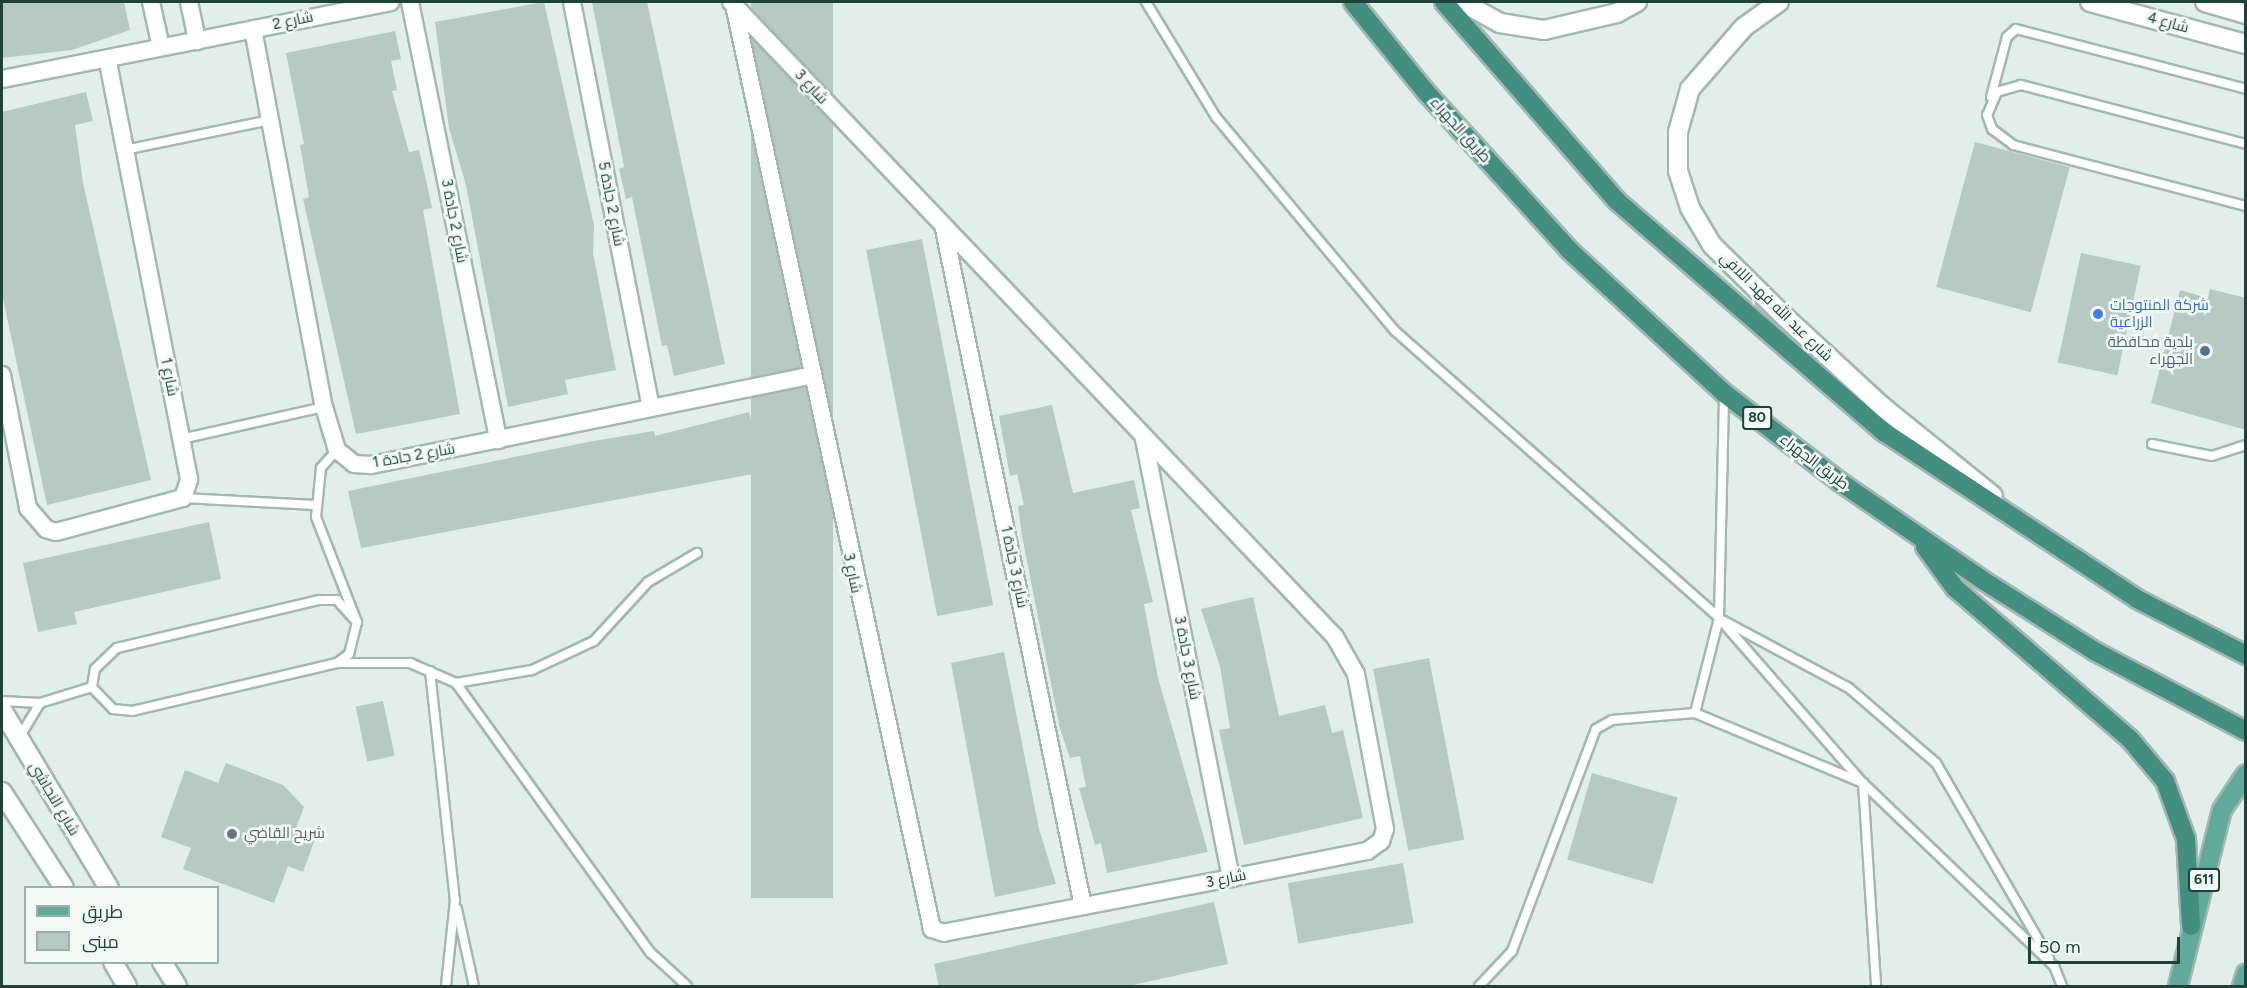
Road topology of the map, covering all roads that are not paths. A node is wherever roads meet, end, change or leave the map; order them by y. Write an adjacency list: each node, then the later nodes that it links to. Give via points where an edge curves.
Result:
1 (151, 2): 19 (street)
2 (189, 2): 17 (street)
3 (390, 2): 16 (street, شارع 2)
4 (410, 2): 36 (street, شارع 2 جادة 3)
5 (572, 2): 33 (street, شارع 2 جادة 5)
6 (1146, 2): 45 (lane, via 1215,117 1395,331)
7 (1353, 2): 31 (highway, طريق الجهراء / 80, via 1425,91 1569,250)
8 (1444, 2): 44 (highway, via 1617,201 1760,330 1884,432)
9 (1462, 2): 10 (street, via 1500,23 1544,30 1617,13)
10 (1637, 2)
11 (1779, 2): 44 (street, شارع عبد الله فهد اللافي, via 1744,27 1690,89 1678,132 1678,171 1690,208 1712,245 1884,408)
12 (2090, 2): 18 (street, شارع 4)
13 (2205, 2): 15 (street)
14 (732, 3): 28 (street, شارع 3); 30 (street, شارع 3)
15 (2246, 14)
16 (253, 30): 17 (street, شارع 2); 24 (street)
17 (197, 41): 19 (street, شارع 2)
18 (2246, 44)
19 (161, 47): 20 (street, شارع 2)
20 (107, 59): 21 (street); 26 (street, شارع 1)
21 (2, 79)
22 (2246, 89): 23 (lane, via 2016,29 2007,37)
23 (1991, 98): 25 (lane, via 2009,86 2021,85); 27 (lane, via 1987,115 1992,129 2013,145)
24 (270, 120): 26 (lane); 32 (street)
25 (2246, 144)
26 (124, 150): 34 (street, شارع 1)
27 (2246, 206)
28 (944, 229): 35 (street, شارع 3); 65 (street, شارع 3 جادة 1)
29 (2, 375): 40 (street, via 28,508 46,529 56,532)
30 (810, 376): 33 (street, شارع 2 جادة 1); 65 (street, شارع 3, via 932,929 944,933)
31 (1724, 393): 42 (highway, طريق الجهراء / 80); 45 (lane)
32 (324, 407): 34 (lane); 39 (street)
33 (651, 407): 36 (street, شارع 2 جادة 1)
34 (181, 439): 40 (street, شارع 1, via 189,479)
35 (1144, 439): 61 (street, شارع 3 جادة 3); 61 (street, شارع 3, via 1335,637 1356,674 1385,829 1381,841 1368,851)
36 (498, 440): 39 (street, شارع 2 جادة 1, via 371,465 354,464)
37 (2152, 444): 38 (lane, via 2212,456)
38 (2246, 445)
39 (337, 450): 41 (lane, via 321,468)
40 (183, 498): 41 (lane)
41 (315, 505): 46 (lane)
42 (1915, 534): 56 (highway, طريق الجهراء / 80, via 2096,652); 66 (highway, via 1955,588 2130,739 2164,781 2186,839)
43 (697, 553): 50 (lane, via 648,582 594,641 532,670)
44 (2065, 554): 47 (highway, via 2137,599)
45 (1719, 618): 55 (lane); 59 (lane); 69 (lane, via 1849,688 1936,763)
46 (357, 622): 48 (lane, via 356,640); 51 (lane, via 337,600 319,600 117,648 95,669)
47 (2246, 655)
48 (337, 663): 49 (lane, via 387,659); 51 (lane, via 133,711 113,709)
49 (430, 671): 50 (lane); 64 (lane)
50 (456, 683): 75 (lane, via 651,953)
51 (92, 687): 53 (lane)
52 (2, 701): 53 (lane)
53 (40, 703): 57 (lane)
54 (2, 710): 57 (street, شارع النجاشي)
55 (1695, 713): 59 (lane); 76 (lane, via 1612,720 1596,729 1512,951)
56 (2246, 731)
57 (18, 739): 63 (street, شارع النجاشي)
58 (2246, 774): 66 (main road, 611, via 2222,810)
59 (1863, 783): 69 (lane); 77 (lane)
60 (2, 792): 62 (street)
61 (1231, 878): 65 (street, شارع 3)
62 (63, 886)
63 (108, 886)
64 (455, 900): 73 (lane); 74 (lane)
65 (1083, 906)
66 (2192, 926): 79 (main road, 611)
67 (114, 964): 71 (street)
68 (163, 964): 72 (street)
69 (2054, 966): 78 (lane)
70 (2246, 974): 80 (main road)
71 (128, 987)
72 (177, 987)
73 (446, 987)
74 (474, 987)
75 (687, 987)
76 (1479, 987)
77 (1876, 987)
78 (2062, 987)
79 (2178, 987)
80 (2242, 987)

